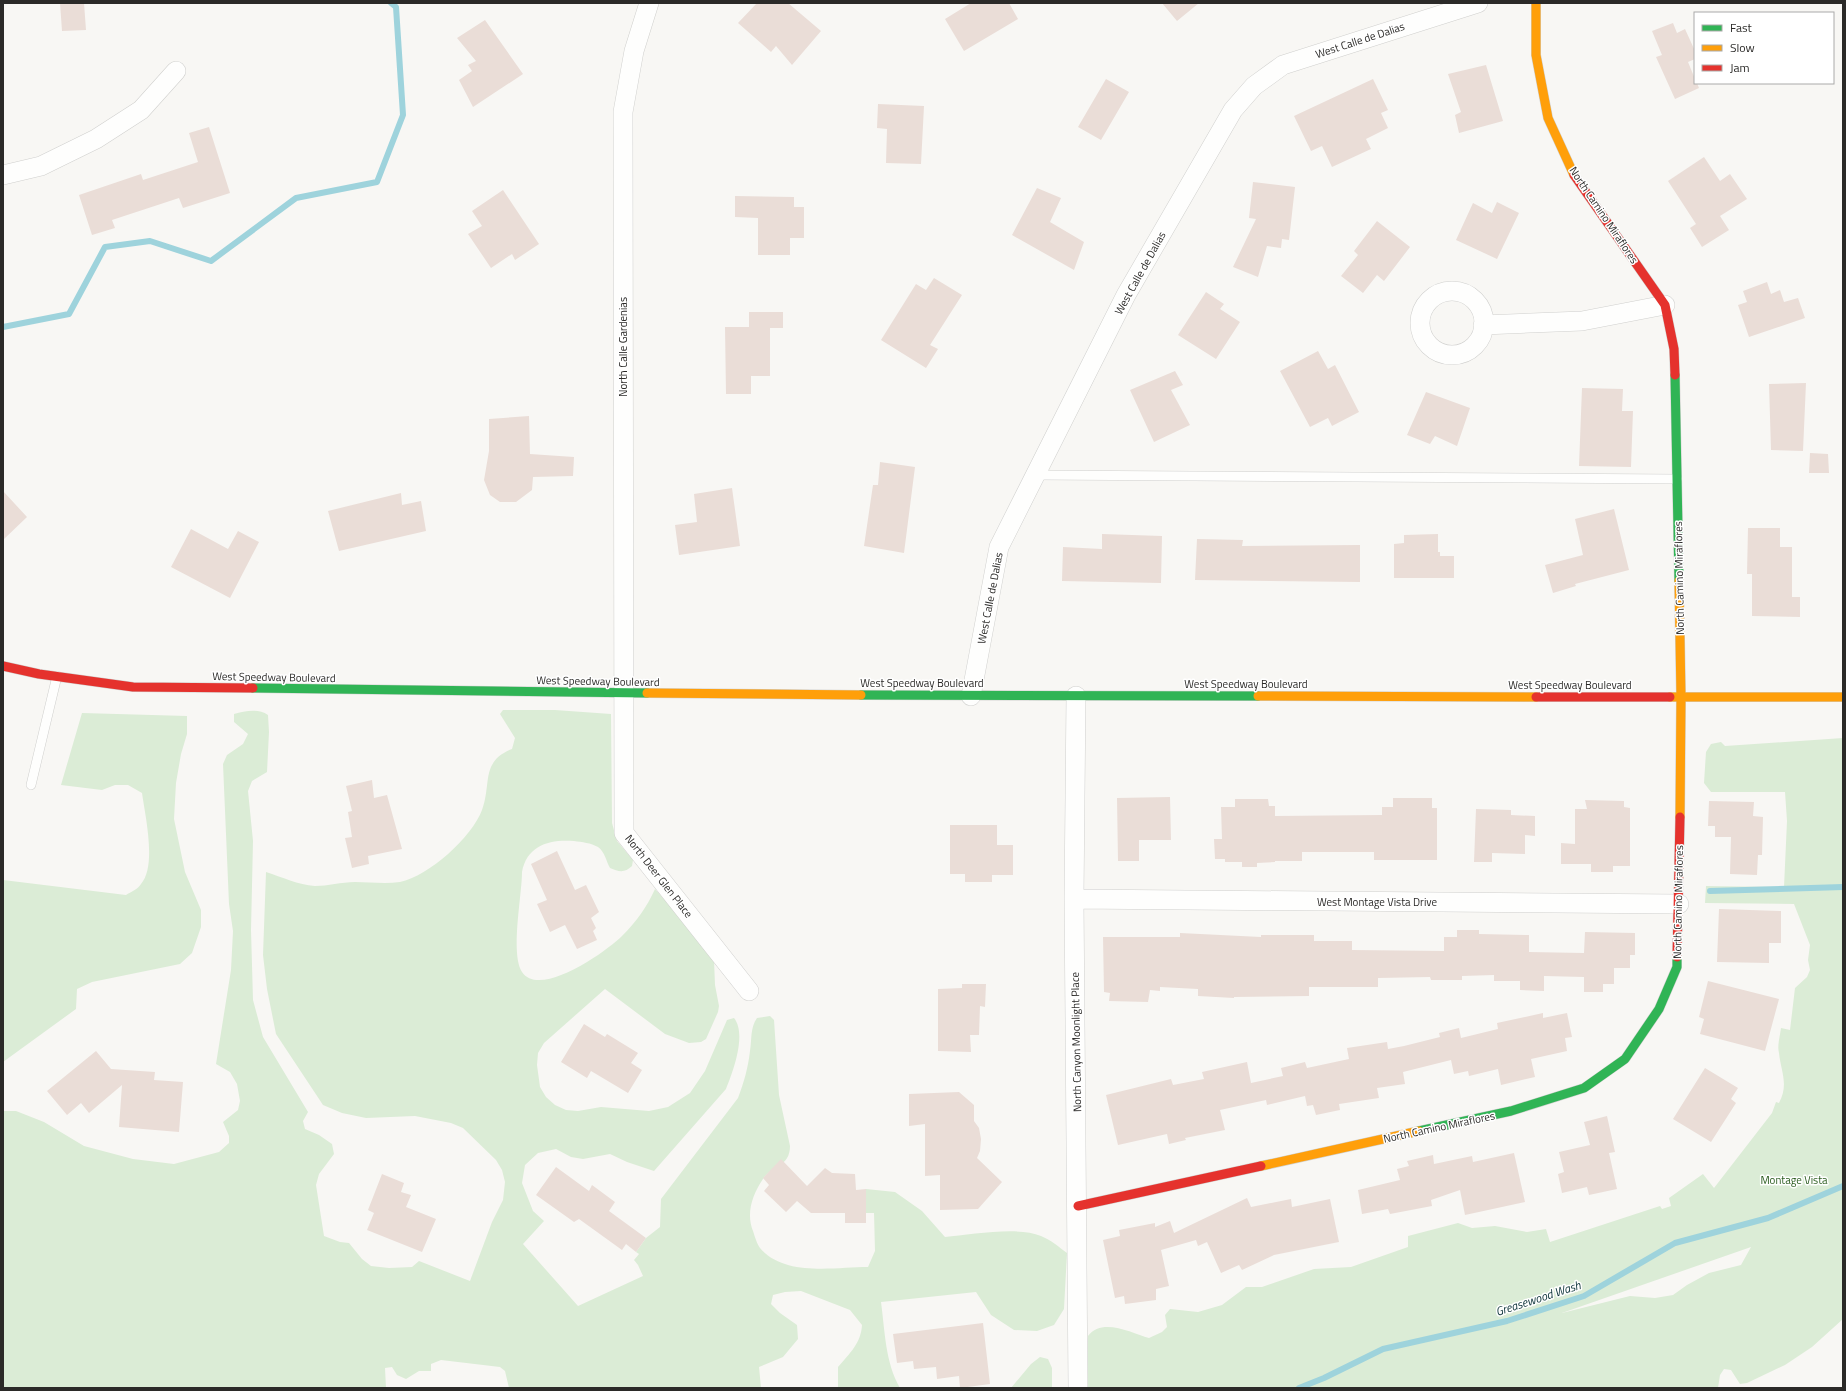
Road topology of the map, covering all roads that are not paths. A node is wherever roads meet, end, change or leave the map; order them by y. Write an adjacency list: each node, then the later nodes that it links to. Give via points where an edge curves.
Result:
1 (649, 3): 12 (street, North Calle Gardenias, via 634,51 623,112)
2 (1478, 3): 8 (street, West Calle de Dalias, via 1283,65 1254,86 1233,110 1126,295)
3 (1536, 3): 6 (main road, North Camino Miraflores, via 1536,54 1548,118 1574,175)
4 (176, 71): 5 (street, via 141,110 96,139 41,166)
5 (3, 175)
6 (1665, 305): 7 (street, via 1582,321); 9 (main road, North Camino Miraflores, via 1674,349)
7 (1484, 325)
8 (1035, 475): 9 (lane); 13 (street, West Calle de Dalias, via 999,548)
9 (1677, 478): 15 (main road, North Camino Miraflores)
10 (3, 666): 11 (main road, West Speedway Boulevard)
11 (57, 676): 12 (main road, West Speedway Boulevard, via 133,687); 17 (lane)
12 (623, 693): 13 (main road, West Speedway Boulevard); 20 (street, North Deer Glen Place, via 624,833)
13 (971, 696): 14 (main road, West Speedway Boulevard)
14 (1076, 696): 15 (main road, West Speedway Boulevard); 18 (street, North Canyon Moonlight Place)
15 (1681, 697): 16 (main road, West Speedway Boulevard); 19 (main road, North Camino Miraflores)
16 (1843, 697)
17 (31, 786)
18 (1074, 899): 19 (street, West Montage Vista Drive); 21 (street, North Canyon Moonlight Place)
19 (1679, 904): 21 (main road, North Camino Miraflores, via 1677,967 1660,1009 1625,1059 1584,1088 1511,1111)
20 (749, 991)
21 (1078, 1206): 22 (street, North Canyon Moonlight Place)
22 (1078, 1388)

